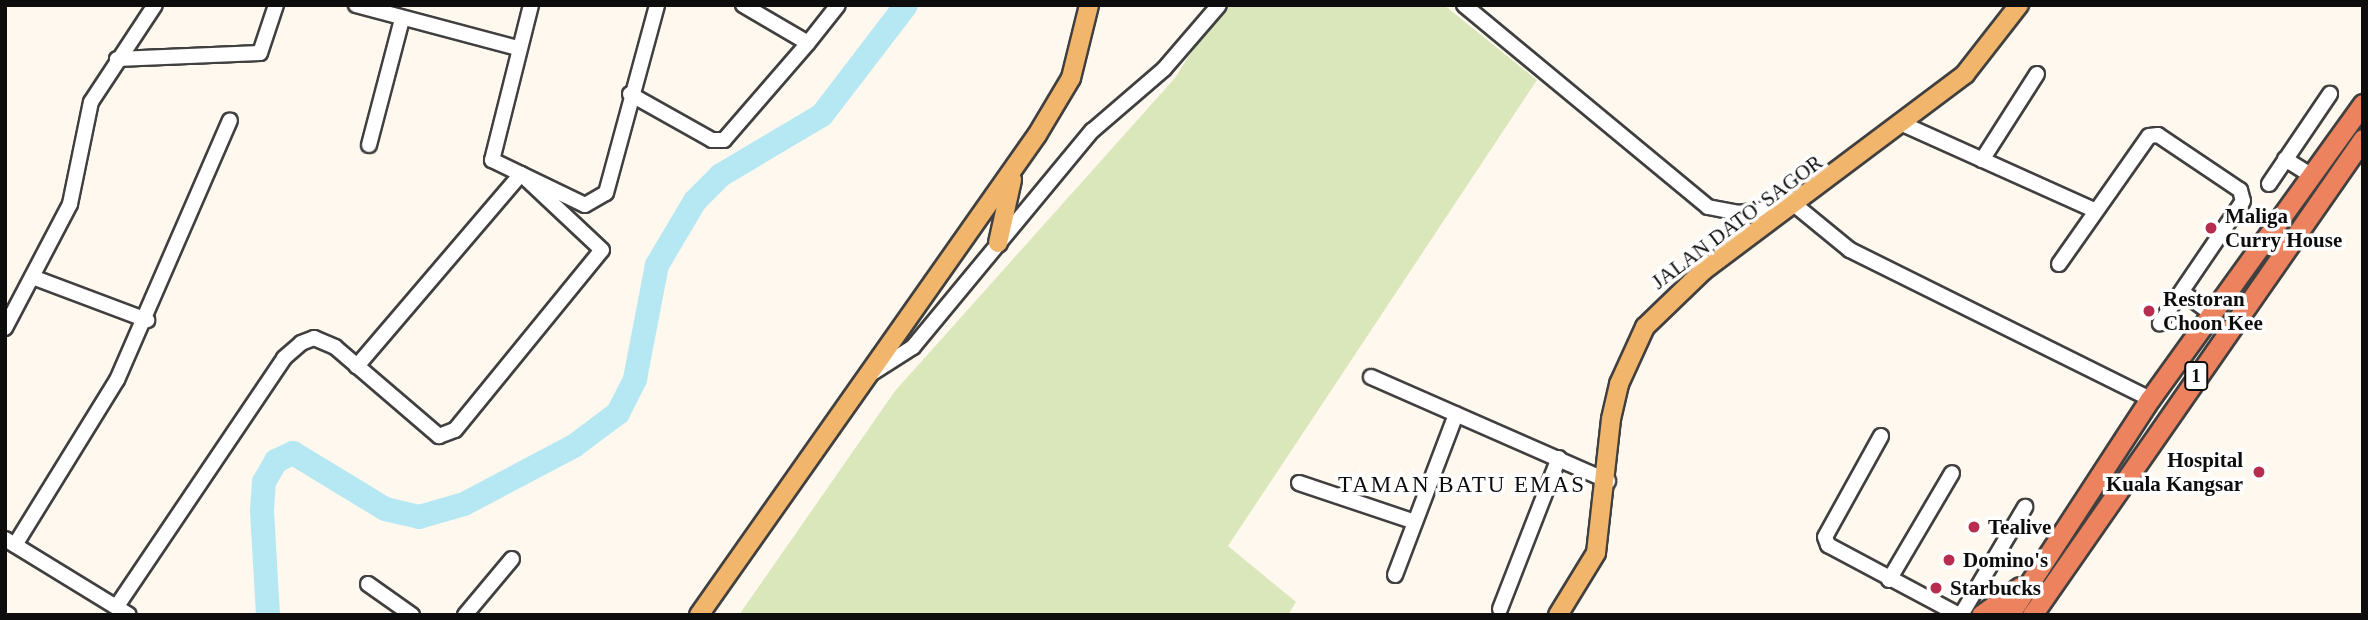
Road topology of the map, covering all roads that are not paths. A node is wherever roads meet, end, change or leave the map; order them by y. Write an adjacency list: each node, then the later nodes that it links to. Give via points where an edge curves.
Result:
1 (155, 5): 15 (street)
2 (276, 5): 15 (street, via 260,53)
3 (356, 5): 12 (street)
4 (531, 5): 14 (street)
5 (657, 5): 17 (street)
6 (743, 5): 13 (street)
7 (838, 5): 13 (street)
8 (1089, 5): 26 (main road, via 1071,78)
9 (1219, 5): 32 (street, via 1164,69 1092,131)
10 (1464, 5): 30 (street, via 1708,207 1738,213)
11 (2019, 5): 21 (main road, JALAN DATO' SAGOR, via 1965,74)
12 (402, 19): 14 (street); 23 (street)
13 (808, 43): 17 (street, via 724,140 712,140)
14 (518, 48): 27 (street, via 491,146 502,169)
15 (117, 59): 35 (street, via 91,102 70,204)
16 (2037, 74): 25 (street)
17 (630, 94): 27 (street, via 606,193 596,203 575,201)
18 (2330, 94): 24 (street)
19 (2363, 104): 28 (highway, 1)
20 (230, 120): 38 (street)
21 (1905, 125): 25 (street); 30 (main road, JALAN DATO' SAGOR)
22 (2363, 138): 34 (highway, 1)
23 (369, 145)
24 (2286, 159): 28 (street); 29 (street)
25 (1982, 160): 31 (street)
26 (1014, 170): 32 (main road); 42 (main road)
27 (521, 174): 41 (street); 41 (street, via 602,250 456,430 439,436 427,430)
28 (2312, 176): 37 (highway, 1)
29 (2269, 184)
30 (1795, 205): 44 (street, via 1850,250); 49 (main road, JALAN DATO' SAGOR, via 1703,271 1645,327 1619,384)
31 (2094, 210): 33 (street); 36 (street, via 2149,136 2158,135 2240,190 2244,201)
32 (998, 243): 42 (street, via 904,356)
33 (2059, 264)
34 (2264, 276): 37 (highway, via 2226,308); 59 (highway, 1)
35 (34, 278): 38 (street); 40 (street)
36 (2182, 292): 37 (street); 39 (street)
37 (2210, 312): 44 (highway, 1)
38 (147, 320): 53 (street)
39 (2160, 323)
40 (5, 328)
41 (357, 366): 61 (street, via 313,338 284,358)
42 (869, 375): 64 (main road)
43 (1371, 377): 45 (street)
44 (2150, 399): 55 (highway, 1)
45 (1456, 414): 47 (street); 52 (street)
46 (1881, 436): 57 (street, via 1825,537 1837,552)
47 (1559, 458): 49 (street); 60 (street)
48 (1952, 472): 57 (street)
49 (1608, 481): 65 (main road, JALAN DATO' SAGOR, via 1596,553)
50 (1299, 483): 52 (street)
51 (2025, 507): 66 (street)
52 (1415, 522): 56 (street)
53 (10, 542): 61 (street)
54 (512, 559): 63 (street)
55 (2036, 573): 67 (highway); 68 (highway, 1)
56 (1395, 575)
57 (1889, 580): 66 (street)
58 (368, 584): 62 (street)
59 (2047, 593): 69 (highway, 1); 70 (highway)
60 (1500, 609)
61 (123, 610)
62 (412, 615)
63 (465, 615)
64 (699, 615)
65 (1558, 615)
66 (1960, 615)
67 (1981, 615)
68 (2009, 615)
69 (2032, 615)
70 (2046, 615)

